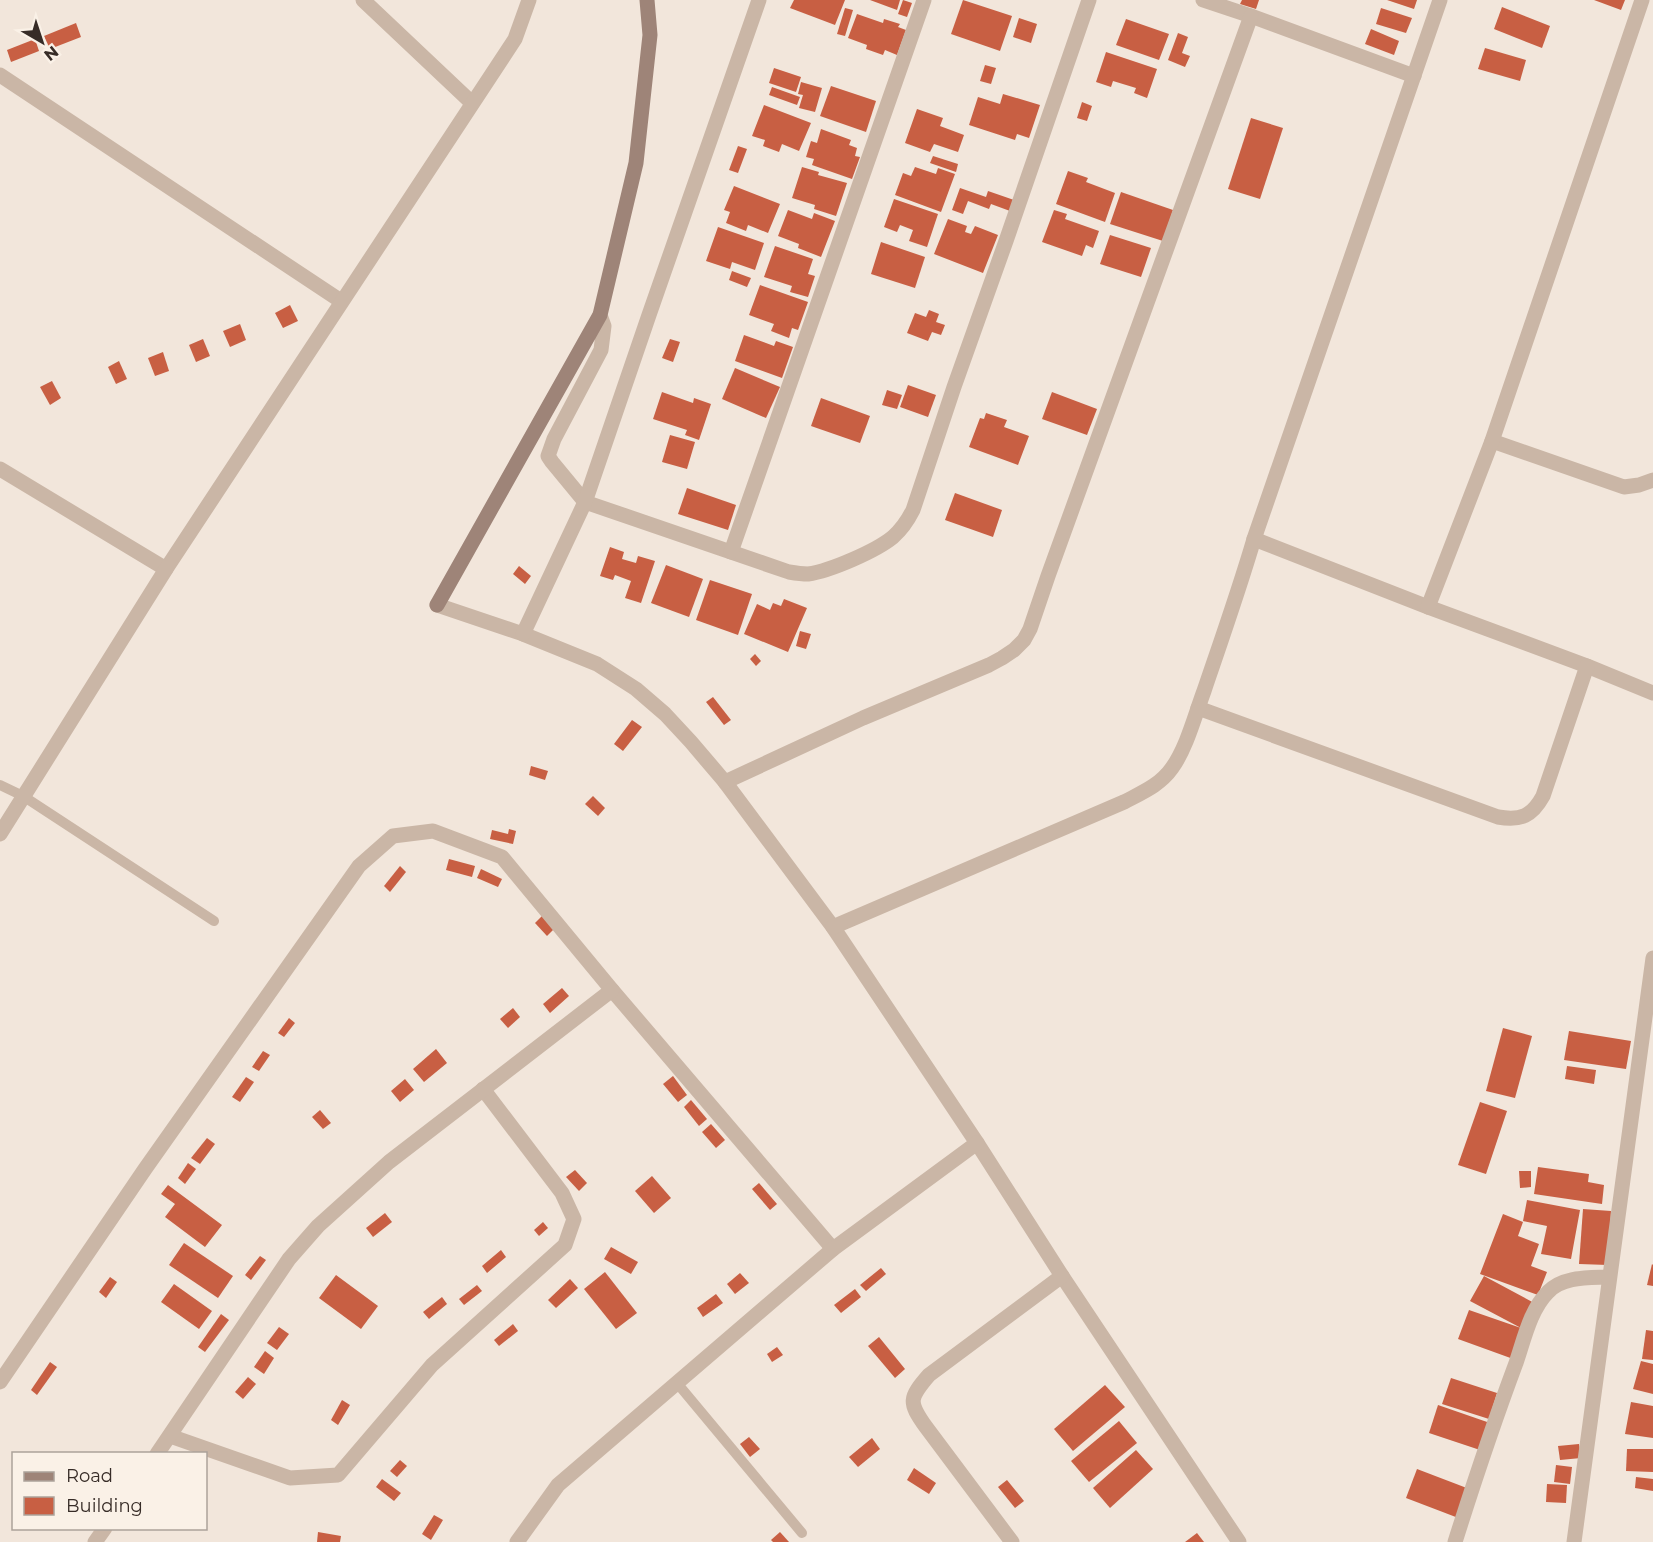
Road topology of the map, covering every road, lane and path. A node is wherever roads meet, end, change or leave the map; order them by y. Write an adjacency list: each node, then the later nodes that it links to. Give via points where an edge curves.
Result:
1 (363, 0): 13 (street)
2 (529, 0): 13 (street, via 514,39)
3 (646, 0): 15 (street, via 650,35 636,163)
4 (759, 0): 19 (street)
5 (924, 0): 21 (street)
6 (1089, 0): 21 (street, via 909,518 898,532 865,554 808,574 789,572)
7 (1203, 0): 10 (street)
8 (1440, 0): 12 (street)
9 (1642, 0): 16 (street)
10 (1251, 16): 12 (street); 28 (street, via 1024,640 989,665 862,718)
11 (0, 75): 14 (street)
12 (1414, 76): 20 (street)
13 (472, 103): 14 (street)
14 (341, 301): 22 (street)
15 (600, 315): 19 (street, via 604,326 601,350 548,456); 24 (street, via 437,605)
16 (1492, 441): 18 (street, via 1624,487); 23 (street)
17 (0, 469): 22 (street)
18 (1653, 480)
19 (585, 502): 21 (street); 24 (street)
20 (1254, 539): 23 (street); 27 (street)
21 (731, 552)
22 (166, 569): 30 (street)
23 (1428, 607): 25 (street)
24 (523, 634): 28 (street, via 597,664 636,688)
25 (1587, 666): 26 (street); 27 (street, via 1543,796 1536,808 1512,819)
26 (1653, 693)
27 (1198, 708): 33 (street, via 1173,767 1146,791)
28 (725, 782): 33 (street)
29 (0, 785): 30 (lane)
30 (23, 796): 31 (street); 32 (lane)
31 (0, 834)
32 (214, 921)
33 (832, 927): 37 (street)
34 (1653, 958): 40 (street)
35 (612, 990): 36 (street); 38 (street); 41 (street, via 502,857 434,831 393,836 359,866)
36 (483, 1089): 43 (street, via 389,1162 304,1240); 43 (street, via 562,1193 574,1219 565,1245 432,1365 338,1474 290,1478)
37 (977, 1143): 38 (street); 39 (street)
38 (833, 1250): 42 (street)
39 (1062, 1276): 47 (street, via 929,1375 912,1401 918,1416); 48 (street)
40 (1609, 1277): 49 (street, via 1560,1283 1539,1304); 50 (street)
41 (0, 1382)
42 (677, 1383): 45 (lane); 46 (street, via 558,1485)
43 (170, 1436): 44 (street)
44 (158, 1452)
45 (802, 1533)
46 (517, 1542)
47 (1012, 1542)
48 (1239, 1542)
49 (1455, 1542)
50 (1574, 1542)

